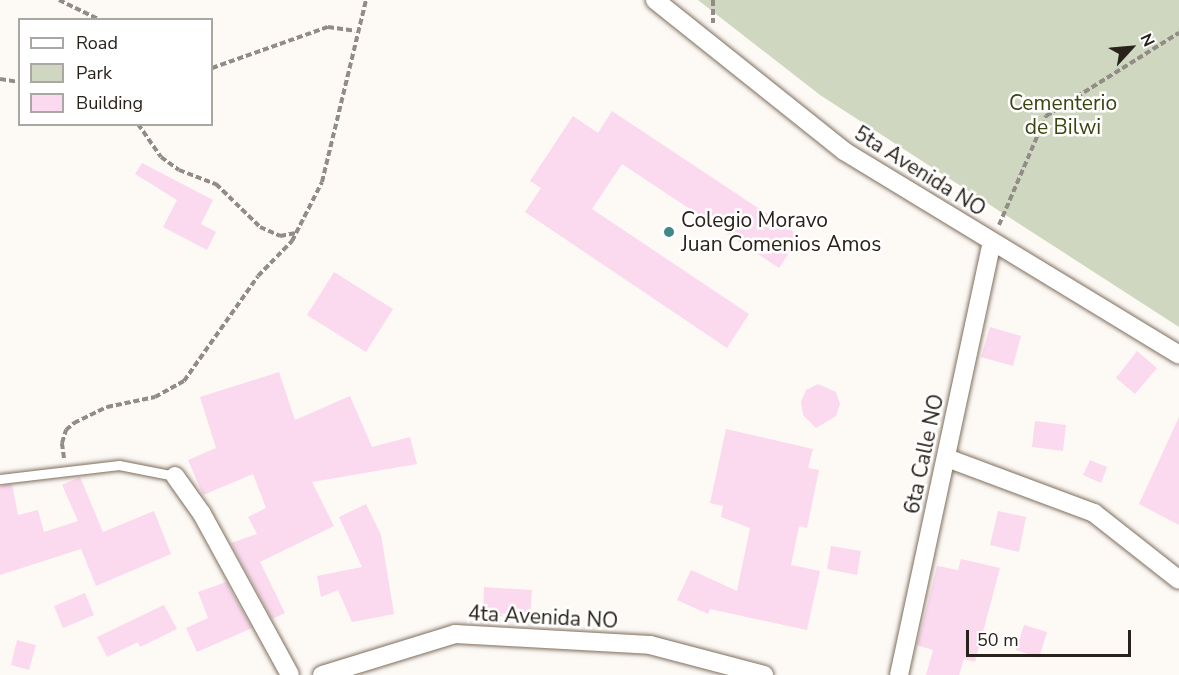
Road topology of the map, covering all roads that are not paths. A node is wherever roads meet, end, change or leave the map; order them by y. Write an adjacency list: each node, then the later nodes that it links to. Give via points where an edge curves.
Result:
1 (655, 0): 2 (street, 5ta Avenida NO, via 844,151)
2 (992, 243): 3 (street, 5ta Avenida NO, via 1076,290); 4 (street, 6ta Calle NO)
3 (1179, 356)
4 (947, 458): 7 (street, via 1094,513); 11 (street, 6ta Calle NO)
5 (175, 476): 6 (lane, via 119,465); 8 (street, via 202,514)
6 (0, 479)
7 (1179, 580)
8 (290, 675)
9 (322, 675): 10 (street, 4ta Avenida NO, via 455,634 650,645)
10 (764, 675)
11 (899, 675)

